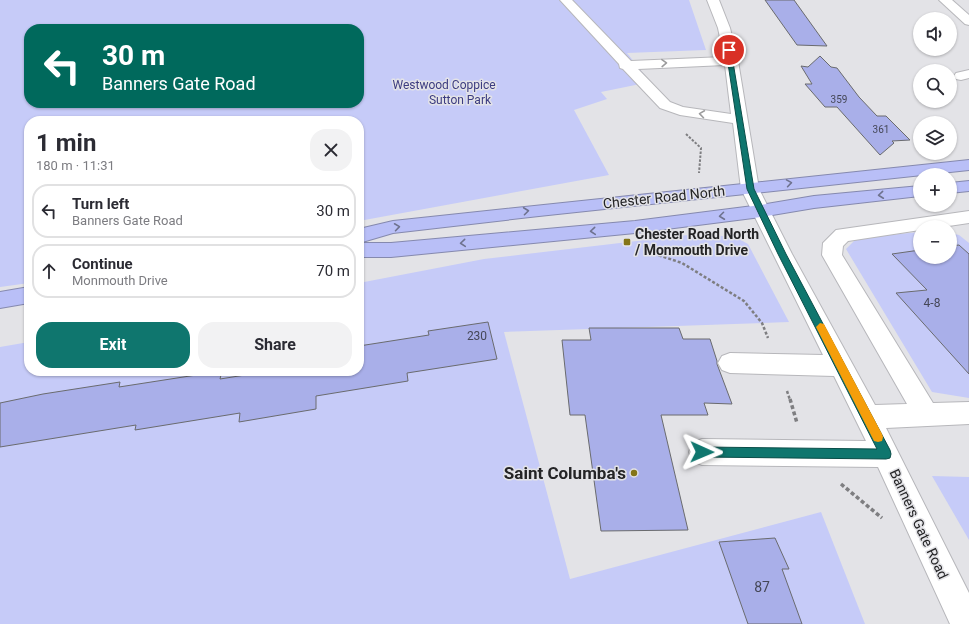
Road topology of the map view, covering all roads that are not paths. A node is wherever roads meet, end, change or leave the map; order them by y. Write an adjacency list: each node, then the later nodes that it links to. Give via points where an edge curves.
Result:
1 (566, 0): 6 (street)
2 (713, 0): 5 (street, Banners Gate Road, via 724,28)
3 (945, 0): 4 (street)
4 (969, 21)
5 (731, 61): 6 (street, one-way to 5); 7 (street, Banners Gate Road)
6 (626, 65): 7 (street, one-way to 6, via 680,111 665,105)
7 (740, 120): 11 (street, Banners Gate Road)
8 (969, 165): 11 (highway, Chester Road North, one-way to 8, via 795,182)
9 (969, 186): 10 (highway)
10 (957, 187)
11 (750, 189): 13 (street, Banners Gate Road); 15 (highway, Chester Road North, one-way to 11, via 393,227)
12 (913, 192): 13 (highway, Chester Road North, one-way to 13, via 814,202)
13 (761, 211): 16 (highway, Chester Road North, one-way to 16, via 635,227 391,250); 20 (street, Banners Gate Road)
14 (969, 217): 22 (street, via 843,235 832,243 832,255)
15 (364, 235)
16 (364, 250)
17 (24, 296): 18 (highway)
18 (0, 300)
19 (730, 363): 20 (street)
20 (841, 366): 23 (street, Banners Gate Road)
21 (969, 413): 22 (street)
22 (926, 414): 23 (street)
23 (868, 417): 25 (street, Banners Gate Road)
24 (702, 452): 25 (street)
25 (886, 454): 26 (street, Banners Gate Road)
26 (967, 624)

